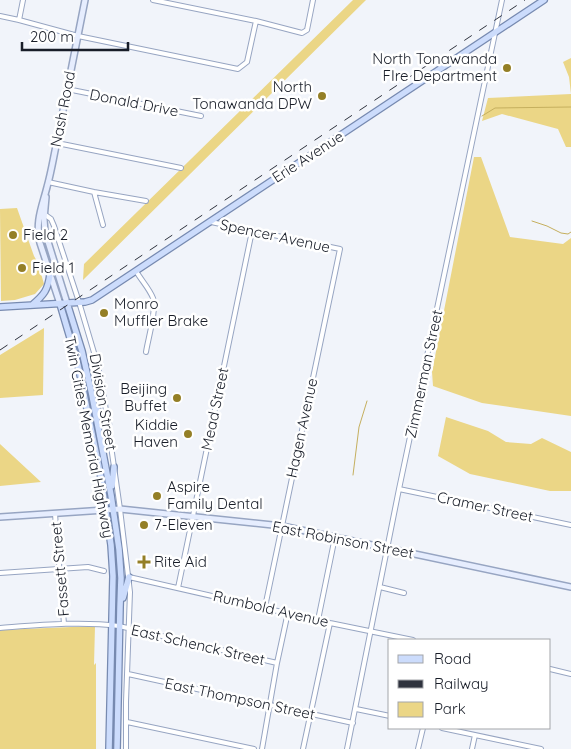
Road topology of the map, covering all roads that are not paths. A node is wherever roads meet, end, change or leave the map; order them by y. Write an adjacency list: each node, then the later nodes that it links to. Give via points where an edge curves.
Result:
1 (23, 0): 8 (street)
2 (85, 0): 11 (street, Nash Road)
3 (153, 0): 9 (street)
4 (313, 0): 9 (street, via 308,30 302,33)
5 (502, 0): 10 (street, Zimmerman Street)
6 (544, 0): 10 (main road, Erie Avenue)
7 (0, 16): 8 (street)
8 (19, 20): 11 (street)
9 (256, 22): 11 (street, via 247,62 238,69)
10 (495, 32): 21 (main road, Erie Avenue); 36 (street, Zimmerman Street)
11 (78, 36): 12 (street, Nash Road)
12 (67, 90): 13 (street, Donald Drive); 14 (street, Nash Road)
13 (201, 116)
14 (57, 144): 15 (street); 16 (street, Nash Road)
15 (181, 168)
16 (48, 182): 17 (street, Nash Road); 18 (street)
17 (47, 189): 20 (street, Twin Cities Memorial Highway); 26 (street, Twin Cities Memorial Highway, via 38,229)
18 (94, 192): 19 (street); 22 (street)
19 (146, 201)
20 (44, 214): 27 (street, Division Street, via 53,222); 28 (street, Twin Cities Memorial Highway, via 46,238)
21 (211, 222): 23 (street, Spencer Avenue); 25 (main road, Erie Avenue)
22 (103, 225)
23 (252, 230): 24 (street, Spencer Avenue); 41 (street, Mead Street)
24 (340, 250): 44 (street, Hagen Avenue)
25 (136, 271): 27 (main road, Erie Avenue, via 92,300); 32 (street, via 154,302)
26 (50, 274): 29 (street, Twin Cities Memorial Highway); 30 (main road, via 46,291)
27 (79, 302): 28 (main road, Erie Avenue); 34 (street, Division Street, via 102,383)
28 (67, 303): 29 (main road, Erie Avenue); 33 (main road, Twin Cities Memorial Highway)
29 (60, 304): 30 (main road, Erie Avenue); 39 (main road, Twin Cities Memorial Highway, via 78,366)
30 (32, 305): 31 (main road, Erie Avenue)
31 (0, 307)
32 (146, 352)
33 (94, 406): 34 (main road); 37 (main road, Twin Cities Memorial Highway)
34 (108, 424): 35 (street, Division Street)
35 (114, 467): 37 (main road); 38 (street, Division Street)
36 (400, 489): 43 (street, Cramer Street); 46 (street, Zimmerman Street)
37 (111, 495): 38 (main road, Twin Cities Memorial Highway)
38 (117, 509): 39 (street, East Robinson Street); 41 (street, East Robinson Street); 50 (street, Division Street); 55 (main road, Twin Cities Memorial Highway)
39 (106, 510): 40 (street, East Robinson Street); 61 (main road, Twin Cities Memorial Highway, via 113,560)
40 (55, 514): 42 (street, East Robinson Street); 47 (street, Fassett Street)
41 (193, 516): 44 (street, East Robinson Street); 52 (street, Mead Street)
42 (0, 517)
43 (571, 525)
44 (282, 526): 45 (street, East Robinson Street); 56 (street, Hagen Avenue)
45 (336, 537): 46 (street, East Robinson Street); 58 (street)
46 (388, 548): 51 (street, East Robinson Street); 53 (street, Zimmerman Street)
47 (60, 569): 48 (street, via 88,567); 49 (street); 60 (street, Fassett Street)
48 (104, 570)
49 (0, 573)
50 (129, 576): 52 (street, Rumbold Avenue); 55 (main road); 64 (street, Division Street)
51 (571, 587)
52 (178, 588): 56 (street, Rumbold Avenue)
53 (380, 588): 54 (street); 65 (street, Zimmerman Street)
54 (404, 593)
55 (120, 607): 62 (main road, Twin Cities Memorial Highway)
56 (265, 607): 57 (street, Rumbold Avenue)
57 (288, 612): 58 (street, Rumbold Avenue); 67 (street)
58 (318, 620): 59 (street, Rumbold Avenue)
59 (330, 623): 65 (street, Rumbold Avenue); 73 (street)
60 (64, 624): 61 (street, East Schenck Street); 63 (street, East Schenck Street)
61 (112, 625): 62 (street, East Schenck Street); 81 (main road, Twin Cities Memorial Highway)
62 (119, 626): 64 (street, East Schenck Street); 82 (main road, Twin Cities Memorial Highway)
63 (0, 628)
64 (129, 629): 67 (street, East Schenck Street); 69 (street, Division Street)
65 (371, 631): 66 (street, Rumbold Avenue); 72 (street, Zimmerman Street)
66 (409, 639)
67 (277, 664): 71 (street)
68 (551, 669): 70 (street)
69 (128, 674): 71 (street, East Thompson Street); 75 (street, Division Street)
70 (571, 674)
71 (269, 706): 73 (street, East Thompson Street); 85 (street)
72 (356, 709): 74 (street); 76 (street, Zimmerman Street)
73 (310, 714): 76 (street, East Thompson Street); 86 (street)
74 (388, 716)
75 (127, 722): 83 (street, Division Street); 84 (street)
76 (353, 723): 87 (street, Zimmerman Street)
77 (423, 729): 88 (street)
78 (447, 729): 79 (street)
79 (475, 735): 80 (street); 89 (street)
80 (532, 748): 90 (street)
81 (109, 749)
82 (117, 749)
83 (126, 749)
84 (254, 749)
85 (262, 749)
86 (303, 749)
87 (347, 749)
88 (418, 749)
89 (472, 749)
90 (541, 749)

